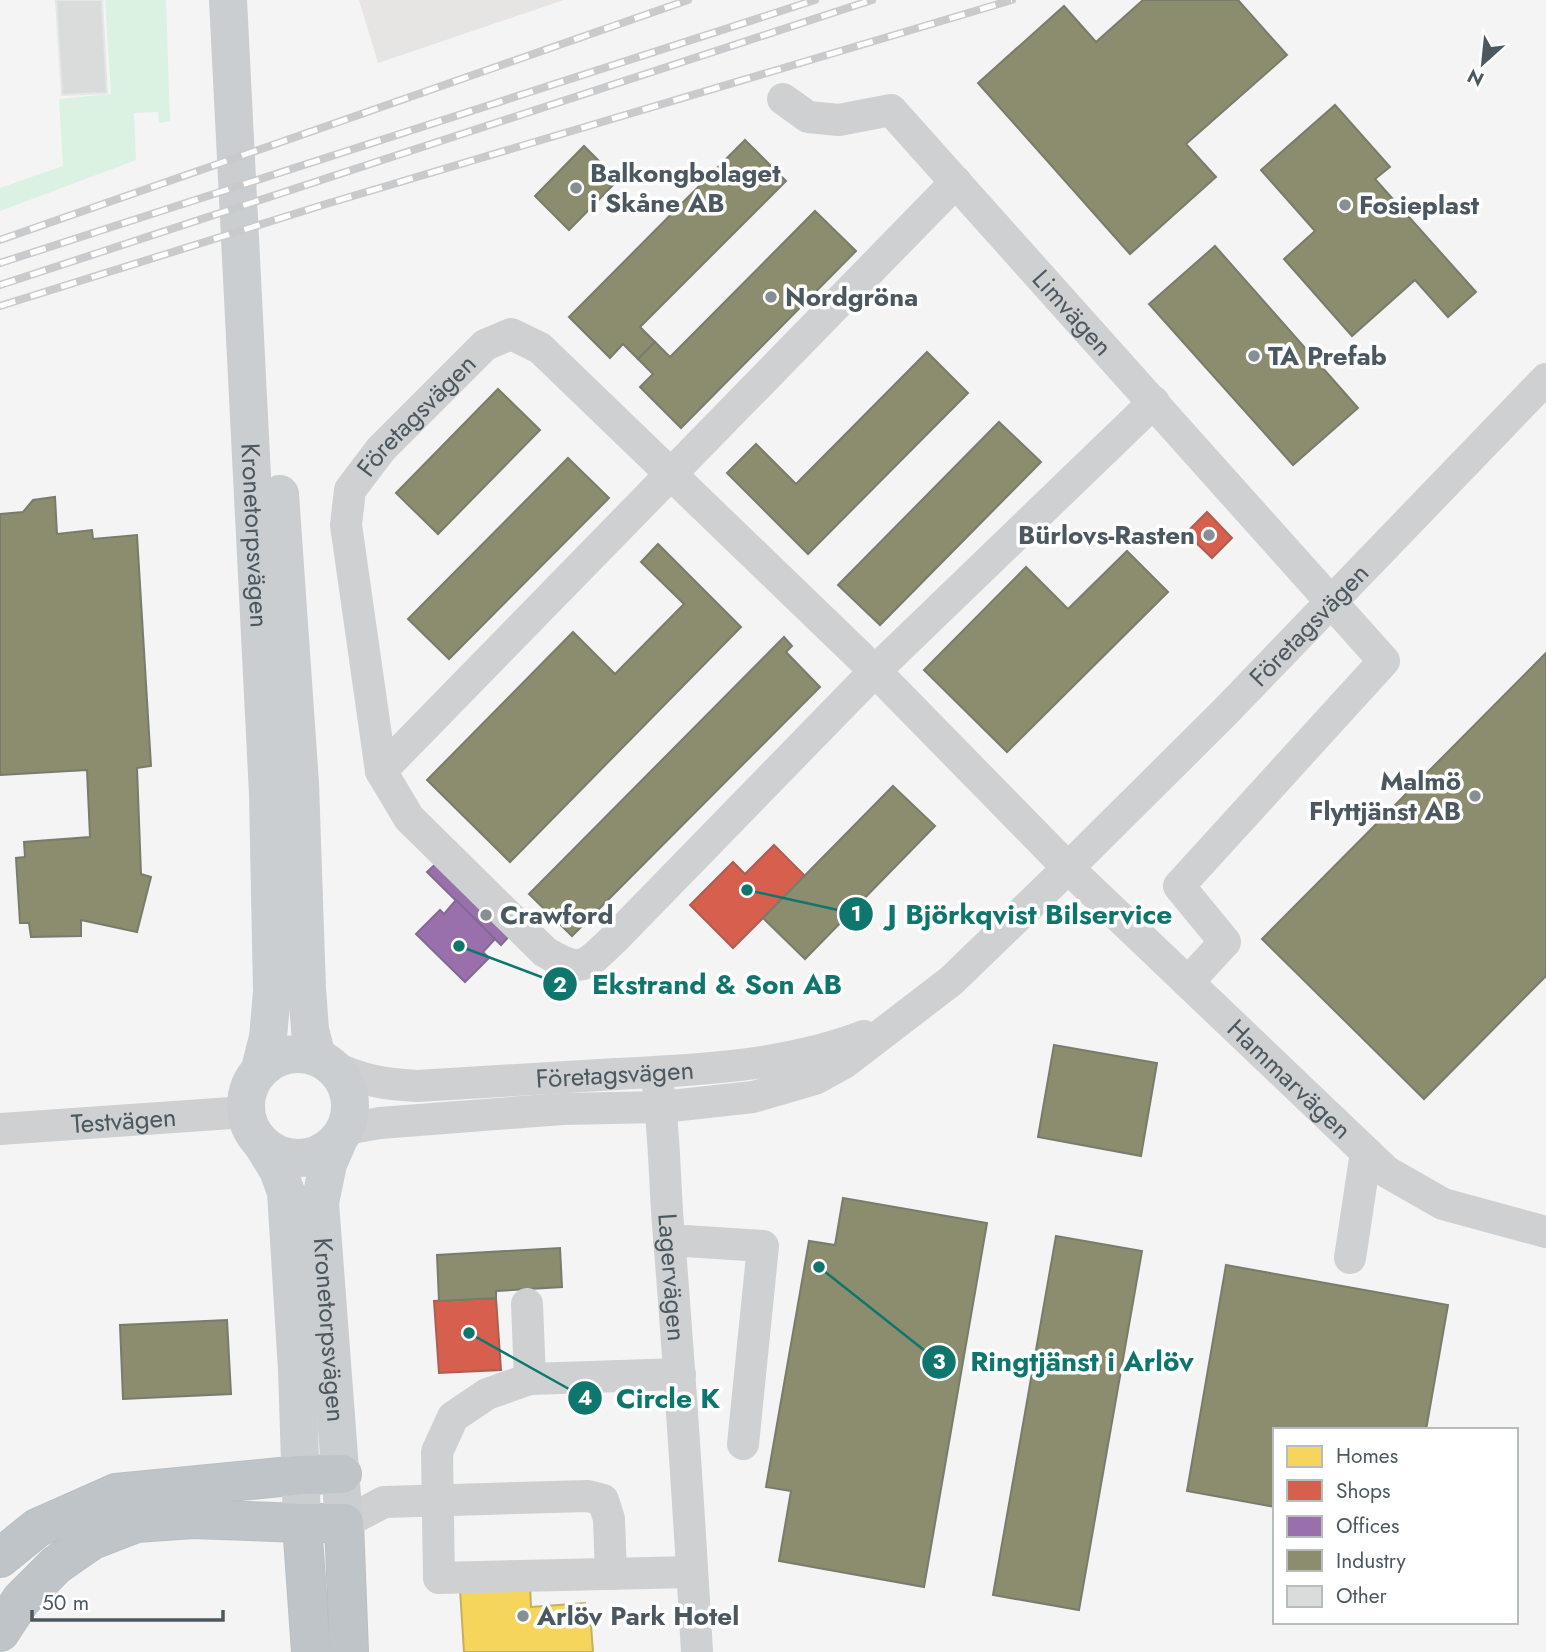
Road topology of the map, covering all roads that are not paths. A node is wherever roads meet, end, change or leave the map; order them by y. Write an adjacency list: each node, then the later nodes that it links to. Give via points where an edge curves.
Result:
1 (229, 0): 15 (main road, Kronetorpsvägen, via 268,794 272,992)
2 (248, 0): 14 (main road, Kronetorpsvägen, via 300,783 310,1030)
3 (783, 99): 4 (street, Limvägen, via 808,117 839,120 891,110)
4 (956, 182): 6 (street, Limvägen); 7 (street)
5 (1546, 379): 8 (street, Företagsvägen)
6 (1154, 402): 8 (street, Limvägen); 9 (street, Företagsvägen)
7 (668, 474): 9 (street, Företagsvägen); 10 (street); 10 (street, Företagsvägen, via 540,348 511,334 485,345 381,449 350,490 346,524)
8 (1330, 603): 11 (street, Företagsvägen); 12 (street, Limvägen, via 1384,661 1179,886 1225,942)
9 (875, 671): 10 (street, Företagsvägen, via 586,964 569,966 545,952 409,818); 11 (street, Företagsvägen)
10 (381, 771)
11 (1068, 868): 12 (street, Hammarvägen); 13 (street, Företagsvägen, via 951,981)
12 (1188, 982): 21 (street, Hammarvägen)
13 (892, 1026): 16 (street, Företagsvägen, via 839,1046 744,1064); 17 (street, Företagsvägen, via 815,1079 753,1097)
14 (326, 1062): 15 (main road, via 302,1054 287,1055); 16 (street, Företagsvägen, via 359,1079 417,1086); 20 (main road, via 347,1086 351,1108)
15 (260, 1069): 18 (main road, via 247,1097)
16 (656, 1072): 17 (street, Lagervägen)
17 (662, 1107): 20 (street, Företagsvägen, via 562,1109 380,1123); 23 (street, Lagervägen)
18 (254, 1128): 19 (street, Testvägen); 20 (main road, via 280,1155 301,1159 321,1154); 30 (main road, Kronetorpsvägen, via 286,1192)
19 (0, 1129)
20 (342, 1135): 29 (main road, Kronetorpsvägen, via 325,1173 320,1203)
21 (1366, 1152): 22 (street, Hammarvägen, via 1387,1172 1443,1204); 24 (street)
22 (1546, 1232)
23 (669, 1240): 26 (street, Lagervägen); 28 (street, via 763,1245)
24 (1350, 1258)
25 (527, 1304): 27 (street)
26 (680, 1374): 27 (street); 35 (street, Lagervägen)
27 (530, 1379): 31 (street, via 487,1394 453,1417 436,1452)
28 (743, 1444)
29 (342, 1474): 30 (highway); 33 (main road, Kronetorpsvägen)
30 (301, 1475): 32 (main road, Kronetorpsvägen); 34 (highway, via 116,1493 37,1528)
31 (436, 1500): 33 (street, via 384,1502); 36 (street, via 588,1496 603,1500 609,1519); 36 (street, via 439,1578)
32 (302, 1523): 33 (highway); 37 (highway, via 136,1523 92,1540 56,1564 21,1600); 38 (highway)
33 (344, 1523): 39 (highway)
34 (0, 1558)
35 (692, 1572): 36 (street); 40 (street, Lagervägen)
36 (611, 1574)
37 (0, 1633)
38 (311, 1652)
39 (349, 1652)
40 (697, 1652)

